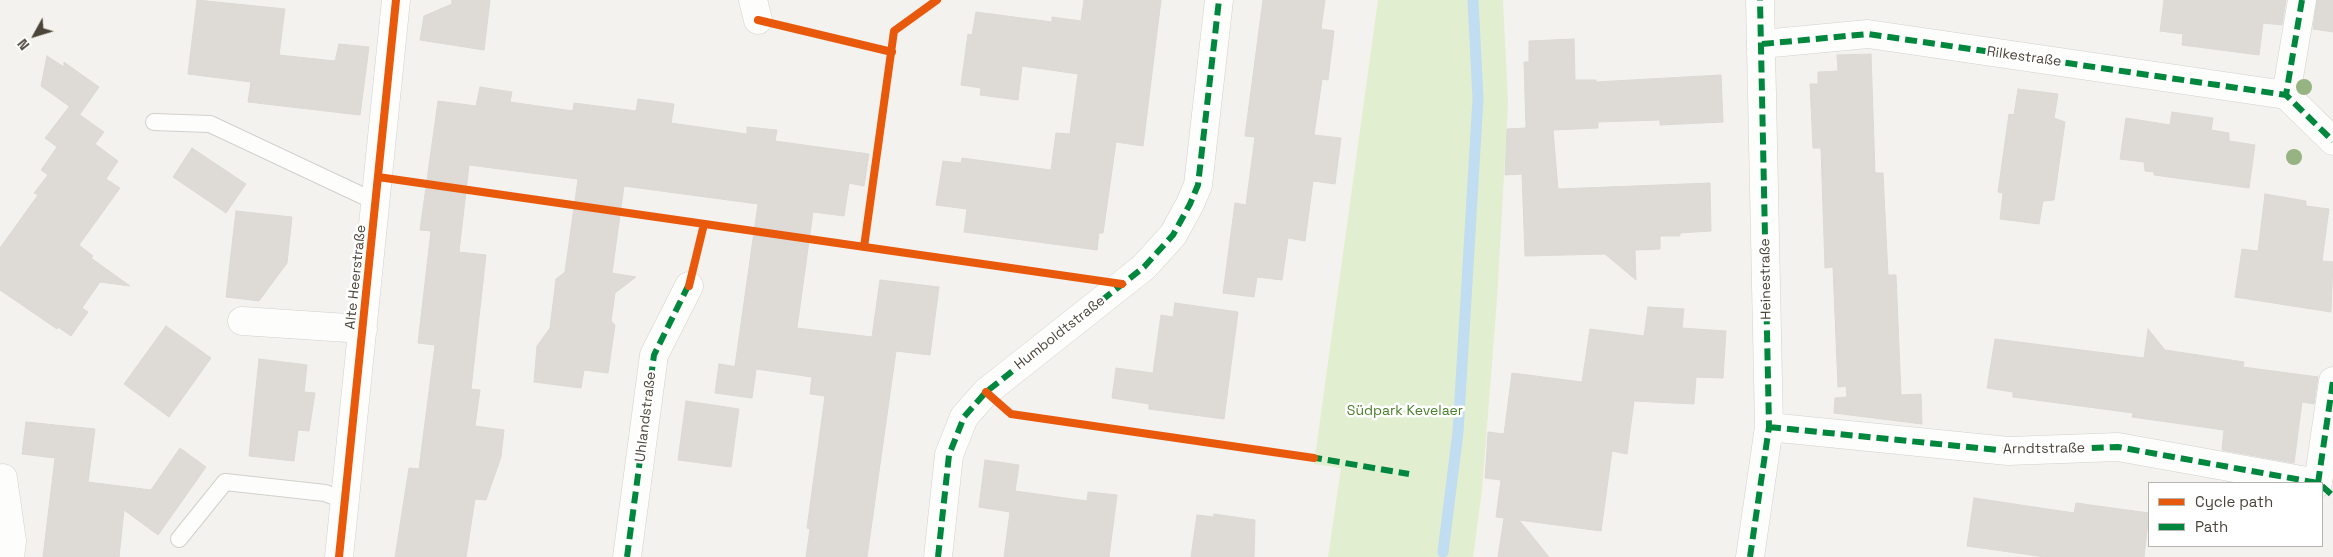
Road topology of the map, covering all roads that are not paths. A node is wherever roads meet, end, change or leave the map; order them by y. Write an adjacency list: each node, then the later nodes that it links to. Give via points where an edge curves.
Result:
1 (396, 0): 9 (street, Alte Heerstraße)
2 (1219, 0): 25 (street, Humboldtstraße, via 1198,185 1190,204 1172,235 1144,267 986,392 964,417 949,456)
3 (1760, 0): 5 (street, Heinestraße)
4 (2302, 0): 6 (street)
5 (1762, 44): 6 (street, Rilkestraße, via 1868,34); 14 (street, Heinestraße)
6 (2286, 95): 8 (street)
7 (154, 122): 9 (lane, via 210,124)
8 (2333, 141)
9 (376, 202): 12 (street, Alte Heerstraße)
10 (689, 286): 24 (street, Uhlandstraße, via 654,355)
11 (242, 321): 12 (street, Alte Heerstraße)
12 (363, 329): 20 (street, Alte Heerstraße)
13 (2333, 381): 17 (street)
14 (1769, 427): 16 (street, Arndtstraße, via 2008,451 2118,447); 26 (street, Heinestraße)
15 (3, 478): 22 (street, via 12,541)
16 (2312, 482)
17 (2318, 482)
18 (2323, 487): 19 (street)
19 (2333, 496)
20 (346, 501): 21 (lane, via 325,493 225,482); 23 (street, Alte Heerstraße)
21 (179, 539)
22 (10, 557)
23 (339, 557)
24 (627, 557)
25 (938, 557)
26 (1750, 557)

